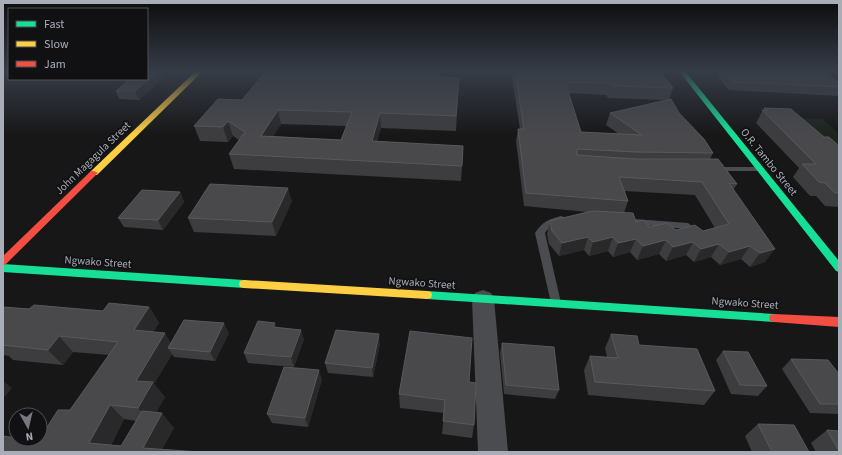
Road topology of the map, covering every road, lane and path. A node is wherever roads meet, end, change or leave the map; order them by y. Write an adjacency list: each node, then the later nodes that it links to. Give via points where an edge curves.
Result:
1 (178, 92): 8 (street, John Magagula Street)
2 (699, 92): 4 (street, O.R. Tambo Street)
3 (705, 169): 4 (lane)
4 (759, 169): 10 (street, O.R. Tambo Street)
5 (569, 218): 12 (lane, via 551,221 540,233)
6 (624, 222): 7 (lane)
7 (688, 226)
8 (3, 262)
9 (3, 268): 11 (street, Ngwako Street)
10 (839, 268)
11 (483, 299): 12 (street, Ngwako Street); 14 (street)
12 (556, 303): 13 (street, Ngwako Street)
13 (839, 322)
14 (493, 452)

